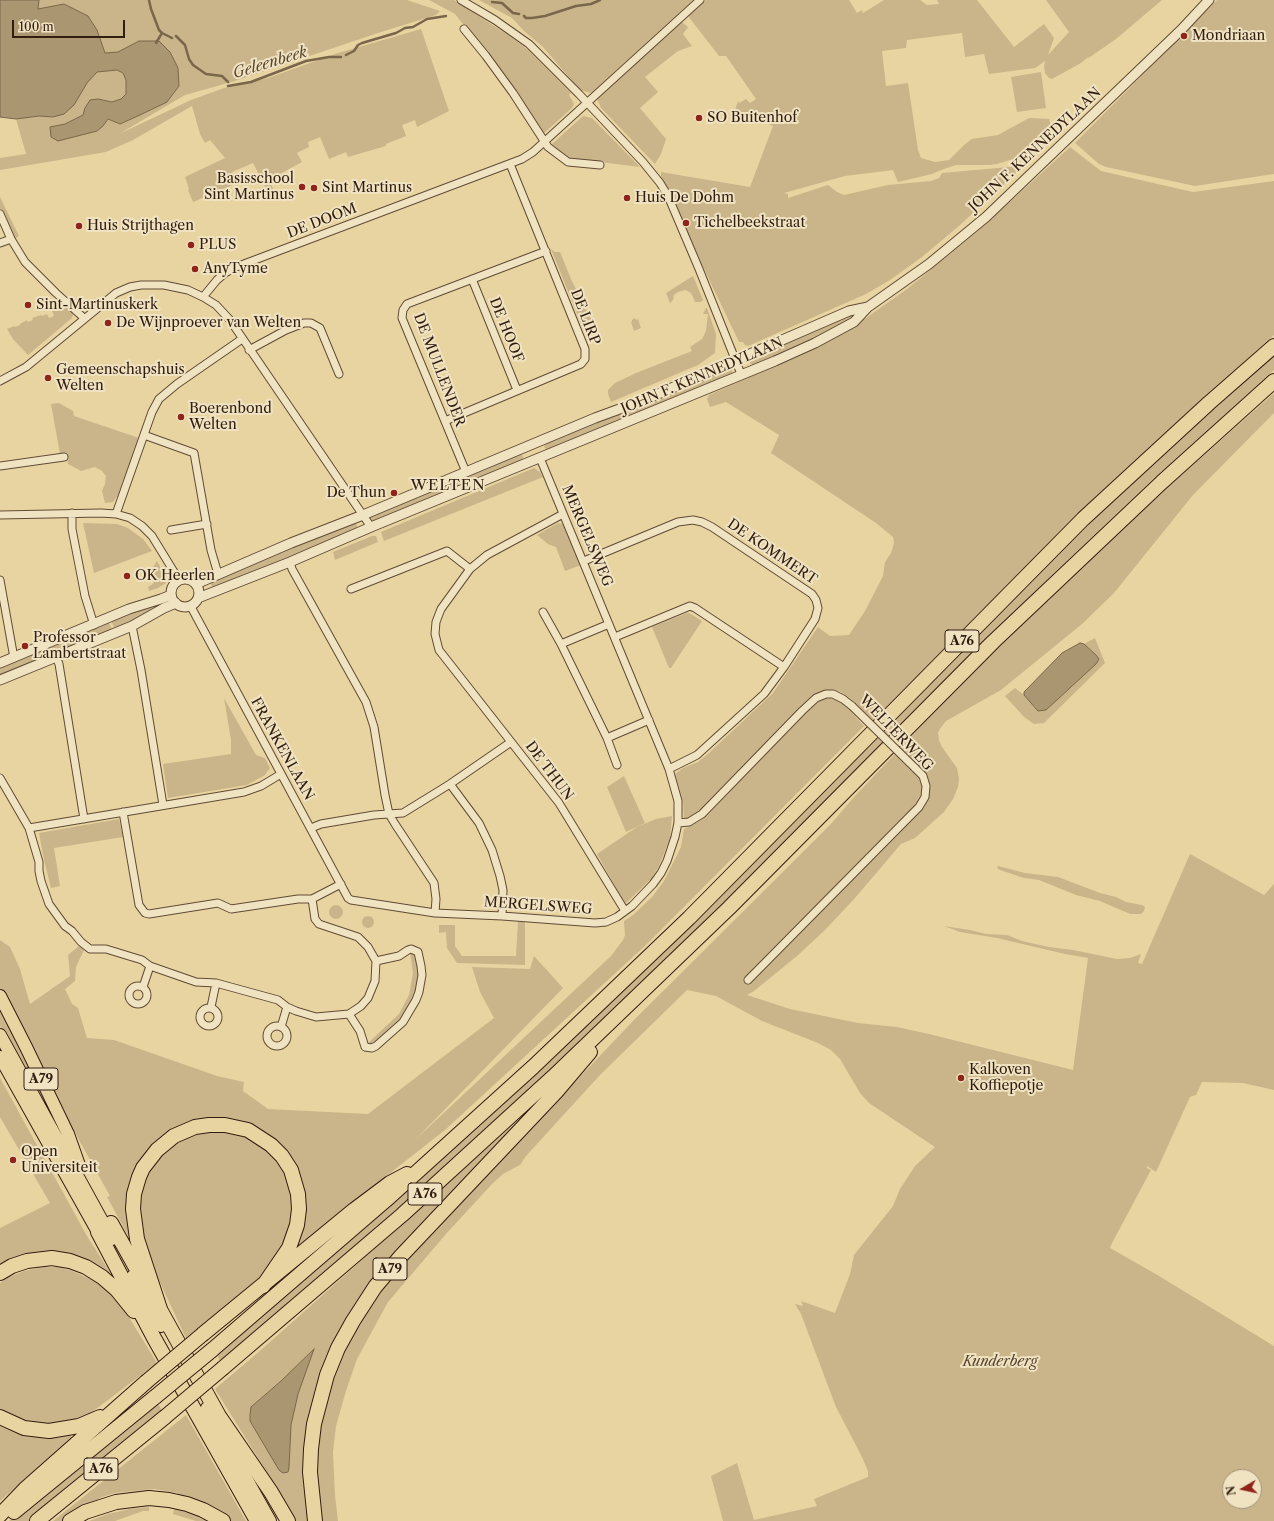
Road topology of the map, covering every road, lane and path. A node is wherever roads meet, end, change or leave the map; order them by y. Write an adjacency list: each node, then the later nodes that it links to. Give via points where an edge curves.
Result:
1 (461, 0): 5 (street, via 529,44)
2 (700, 0): 5 (street, DE DOOM)
3 (1209, 0): 15 (street, JOHN F. KENNEDYLAAN, via 986,217 929,264)
4 (464, 29): 6 (street, via 513,93)
5 (587, 103): 6 (street, DE DOOM); 20 (street, via 643,162 668,196)
6 (543, 142): 7 (street, DE DOOM, via 522,159); 8 (street, via 568,162)
7 (510, 164): 12 (street, DE LIRP); 14 (street, DE DOOM, via 236,267 217,280)
8 (600, 165)
9 (0, 214): 10 (street)
10 (11, 239): 11 (street); 16 (street, via 25,262)
11 (0, 244)
12 (546, 251): 13 (street, DE MULLENDER); 25 (street, DE LIRP, via 586,349 586,356 581,364)
13 (472, 279): 25 (street, DE HOOF); 26 (street, DE MULLENDER, via 407,304 403,310 402,318)
14 (203, 297): 16 (street, via 178,288 140,285 116,293); 17 (street, via 230,320)
15 (868, 308): 20 (street, JOHN F. KENNEDYLAAN, via 849,311); 22 (street, JOHN F. KENNEDYLAAN, via 854,322 815,343)
16 (84, 318): 23 (street, via 26,367)
17 (242, 340): 19 (street); 27 (street, via 164,394 152,412)
18 (1274, 346): 98 (highway, A76, via 1083,519 689,918)
19 (249, 350): 21 (street, via 286,330 311,323 320,328); 37 (street)
20 (736, 360): 22 (street); 28 (street, JOHN F. KENNEDYLAAN)
21 (339, 374)
22 (741, 374): 30 (street, JOHN F. KENNEDYLAAN)
23 (0, 381)
24 (1274, 381): 92 (highway, A76, via 1162,482 993,642)
25 (517, 390): 26 (street, DE LIRP)
26 (445, 421): 32 (street, DE MULLENDER)
27 (144, 435): 34 (street); 38 (street, via 194,453)
28 (535, 443): 30 (street); 32 (street, JOHN F. KENNEDYLAAN)
29 (64, 457): 31 (street)
30 (540, 458): 35 (street, MERGELSWEG); 39 (street, JOHN F. KENNEDYLAAN)
31 (0, 466)
32 (466, 472): 37 (street, JOHN F. KENNEDYLAAN)
33 (72, 513): 34 (street); 36 (street); 54 (street, via 72,529 85,596)
34 (116, 514): 46 (street, via 130,518 146,530)
35 (563, 514): 42 (street, MERGELSWEG); 43 (street, DE THUN, via 487,555)
36 (0, 515)
37 (363, 515): 39 (street); 44 (street, JOHN F. KENNEDYLAAN)
38 (206, 524): 40 (street); 44 (street)
39 (371, 527): 41 (street, JOHN F. KENNEDYLAAN)
40 (171, 530)
41 (290, 562): 49 (street, JOHN F. KENNEDYLAAN); 73 (street, via 366,702 374,727)
42 (584, 562): 53 (street, MERGELSWEG); 61 (street, DE KOMMERT, via 678,522 702,522 815,597 817,615)
43 (470, 569): 48 (street, via 447,551); 65 (street, DE THUN, via 438,615 436,639 439,650)
44 (218, 574): 47 (street, JOHN F. KENNEDYLAAN)
45 (0, 580): 59 (street)
46 (179, 580): 47 (street, via 186,579); 50 (street, via 172,588)
47 (196, 584): 49 (street)
48 (351, 589)
49 (198, 598): 51 (street)
50 (173, 599): 51 (street, via 183,607); 54 (street, via 161,599 129,609); 55 (street, via 164,608)
51 (190, 606): 68 (street, FRANKENLAAN)
52 (543, 612): 57 (street)
53 (609, 624): 56 (street, MERGELSWEG); 57 (street)
54 (94, 625): 59 (street)
55 (132, 626): 58 (street); 71 (street)
56 (614, 637): 61 (street, via 690,606); 63 (street, MERGELSWEG)
57 (561, 644): 64 (street)
58 (56, 657): 62 (street); 74 (street)
59 (14, 658): 60 (street)
60 (0, 663)
61 (784, 667): 67 (street, DE KOMMERT, via 764,694 697,755)
62 (0, 680)
63 (649, 720): 64 (street); 67 (street, MERGELSWEG)
64 (607, 738): 66 (street)
65 (511, 742): 70 (street); 82 (street, DE THUN, via 559,803)
66 (617, 765)
67 (669, 768): 75 (street, MERGELSWEG, via 678,801)
68 (281, 774): 71 (street, via 253,789); 77 (street, FRANKENLAAN)
69 (0, 778): 76 (street)
70 (450, 784): 73 (street, via 403,813); 83 (street, via 479,823 492,850 500,876)
71 (164, 805): 72 (street)
72 (123, 812): 74 (street); 79 (street, via 139,905 145,913 218,904 231,909)
73 (390, 814): 77 (street, via 321,824); 81 (street, via 434,883)
74 (84, 819): 76 (street)
75 (678, 823): 82 (street, MERGELSWEG, via 672,848 661,873); 86 (street, WELTERWEG, bridge, via 689,822 702,814 802,711 816,698 826,694 843,698 923,776 926,797 919,808)
76 (28, 828): 85 (street, via 39,862 44,891 65,926 90,949 106,949 142,960)
77 (311, 828): 78 (street, FRANKENLAAN)
78 (341, 884): 79 (street); 80 (street, FRANKENLAAN, via 348,898)
79 (312, 899): 84 (street, via 315,919 319,924 358,937)
80 (354, 902): 81 (street, MERGELSWEG)
81 (435, 912): 83 (street, MERGELSWEG)
82 (625, 912): 83 (street, MERGELSWEG, via 606,922 595,924)
83 (502, 916)
84 (376, 961): 93 (street, via 375,981 368,998); 93 (street, via 399,956 411,949 418,952 422,975 416,1000 403,1022 372,1048 365,1047 360,1031)
85 (150, 966): 87 (street, via 196,982); 88 (street)
86 (748, 980)
87 (216, 983): 90 (street); 91 (street, via 278,1000)
88 (143, 987)
89 (0, 996): 99 (main road, A79, via 66,1130)
90 (211, 1007)
91 (287, 1007): 93 (street, via 316,1017); 94 (street)
92 (622, 1013): 110 (highway, A76, bridge, via 402,1215 165,1417); 116 (highway, A79, via 576,1070 401,1256 353,1321 327,1375 314,1424 310,1472)
93 (349, 1014)
94 (281, 1027)
95 (0, 1035): 97 (main road)
96 (0, 1056): 101 (main road, A79)
97 (20, 1072): 99 (main road, A79, via 38,1096); 114 (main road, A79)
98 (432, 1160): 103 (highway, A76, via 390,1183); 109 (highway, A76, bridge, via 212,1350)
99 (79, 1164): 100 (main road, A79)
100 (111, 1222): 104 (highway, A79)
101 (98, 1232): 105 (highway, A79)
102 (0, 1273): 105 (highway, via 35,1259 57,1259 78,1264 94,1272 117,1290)
103 (262, 1286): 104 (highway, A79, via 290,1248 297,1225 298,1194 291,1170 271,1145 248,1130 225,1125 196,1127 174,1136 157,1150 143,1168 134,1194 137,1239); 106 (highway, A76, bridge)
104 (161, 1312): 115 (highway, A79, via 219,1416)
105 (154, 1338): 113 (highway, A79)
106 (110, 1413): 107 (highway, A76, via 79,1426 49,1431 24,1428); 108 (highway, A76, via 25,1489)
107 (0, 1417)
108 (0, 1515)
109 (2, 1521)
110 (37, 1521)
111 (70, 1521): 112 (highway, via 85,1512 116,1502 149,1498 187,1504)
112 (223, 1521)
113 (257, 1521)
114 (270, 1521)
115 (288, 1521)
116 (315, 1521)

